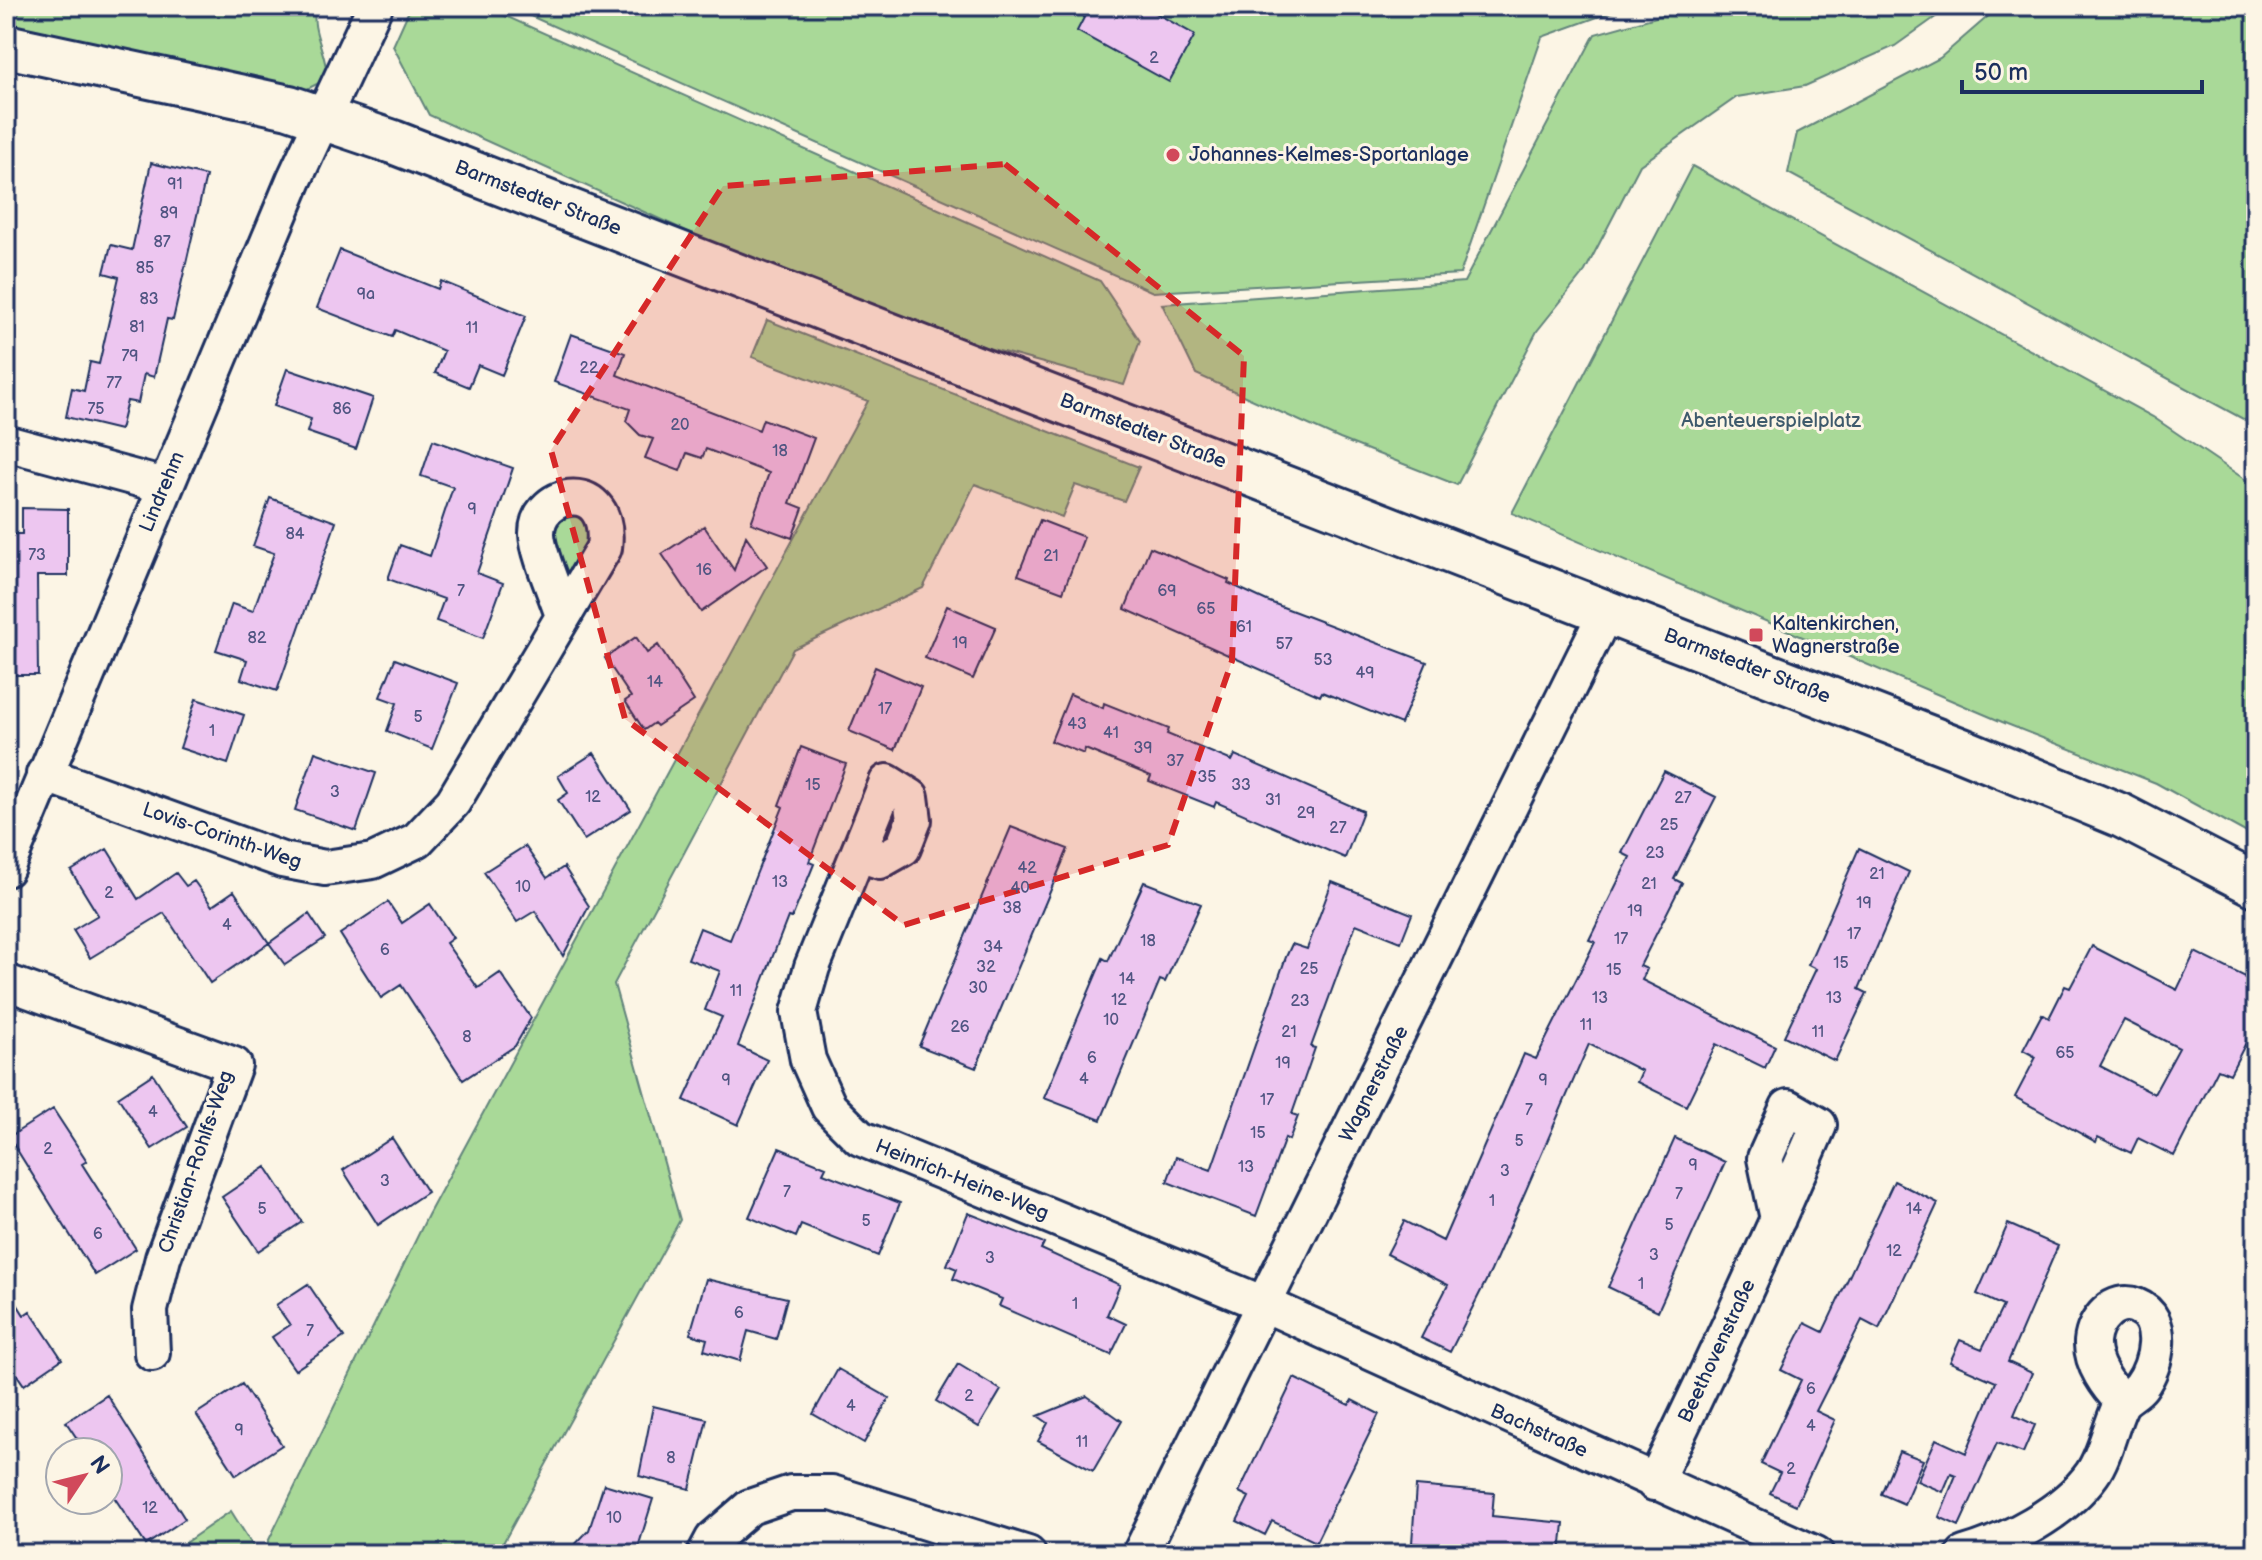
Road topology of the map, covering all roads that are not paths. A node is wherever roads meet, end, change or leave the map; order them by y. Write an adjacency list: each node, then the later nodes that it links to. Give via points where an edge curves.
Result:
1 (375, 6): 3 (street, Lindrehm)
2 (6, 46): 3 (main road, Barmstedter Straße)
3 (325, 118): 5 (street, Lindrehm); 6 (main road, Barmstedter Straße)
4 (6, 443): 5 (street)
5 (165, 486): 8 (street, Lindrehm)
6 (1606, 612): 11 (main road, Barmstedter Straße, via 2122,816); 14 (street, Wagnerstraße)
7 (562, 613): 8 (street, Lovis-Corinth-Weg, via 453,802 417,840 373,861 325,868 282,860)
8 (44, 774): 10 (street, Lindrehm)
9 (858, 854): 14 (street, Heinrich-Heine-Weg, via 799,1012 808,1060 829,1107 860,1138)
10 (6, 869)
11 (2256, 885)
12 (6, 982): 15 (street, Christian-Rohlfs-Weg, via 234,1065 163,1258 150,1310)
13 (1778, 1219): 17 (street, Beethovenstraße)
14 (1264, 1304): 17 (street, Bachstraße); 20 (street, Wagnerstraße)
15 (152, 1353)
16 (2122, 1401): 22 (street, via 2092,1474 2031,1525 1993,1546)
17 (1654, 1483): 21 (street, Bachstraße)
18 (705, 1554): 19 (street, via 713,1539 750,1507 791,1493 832,1493)
19 (1028, 1554)
20 (1140, 1554)
21 (1816, 1554)
22 (1964, 1554)

